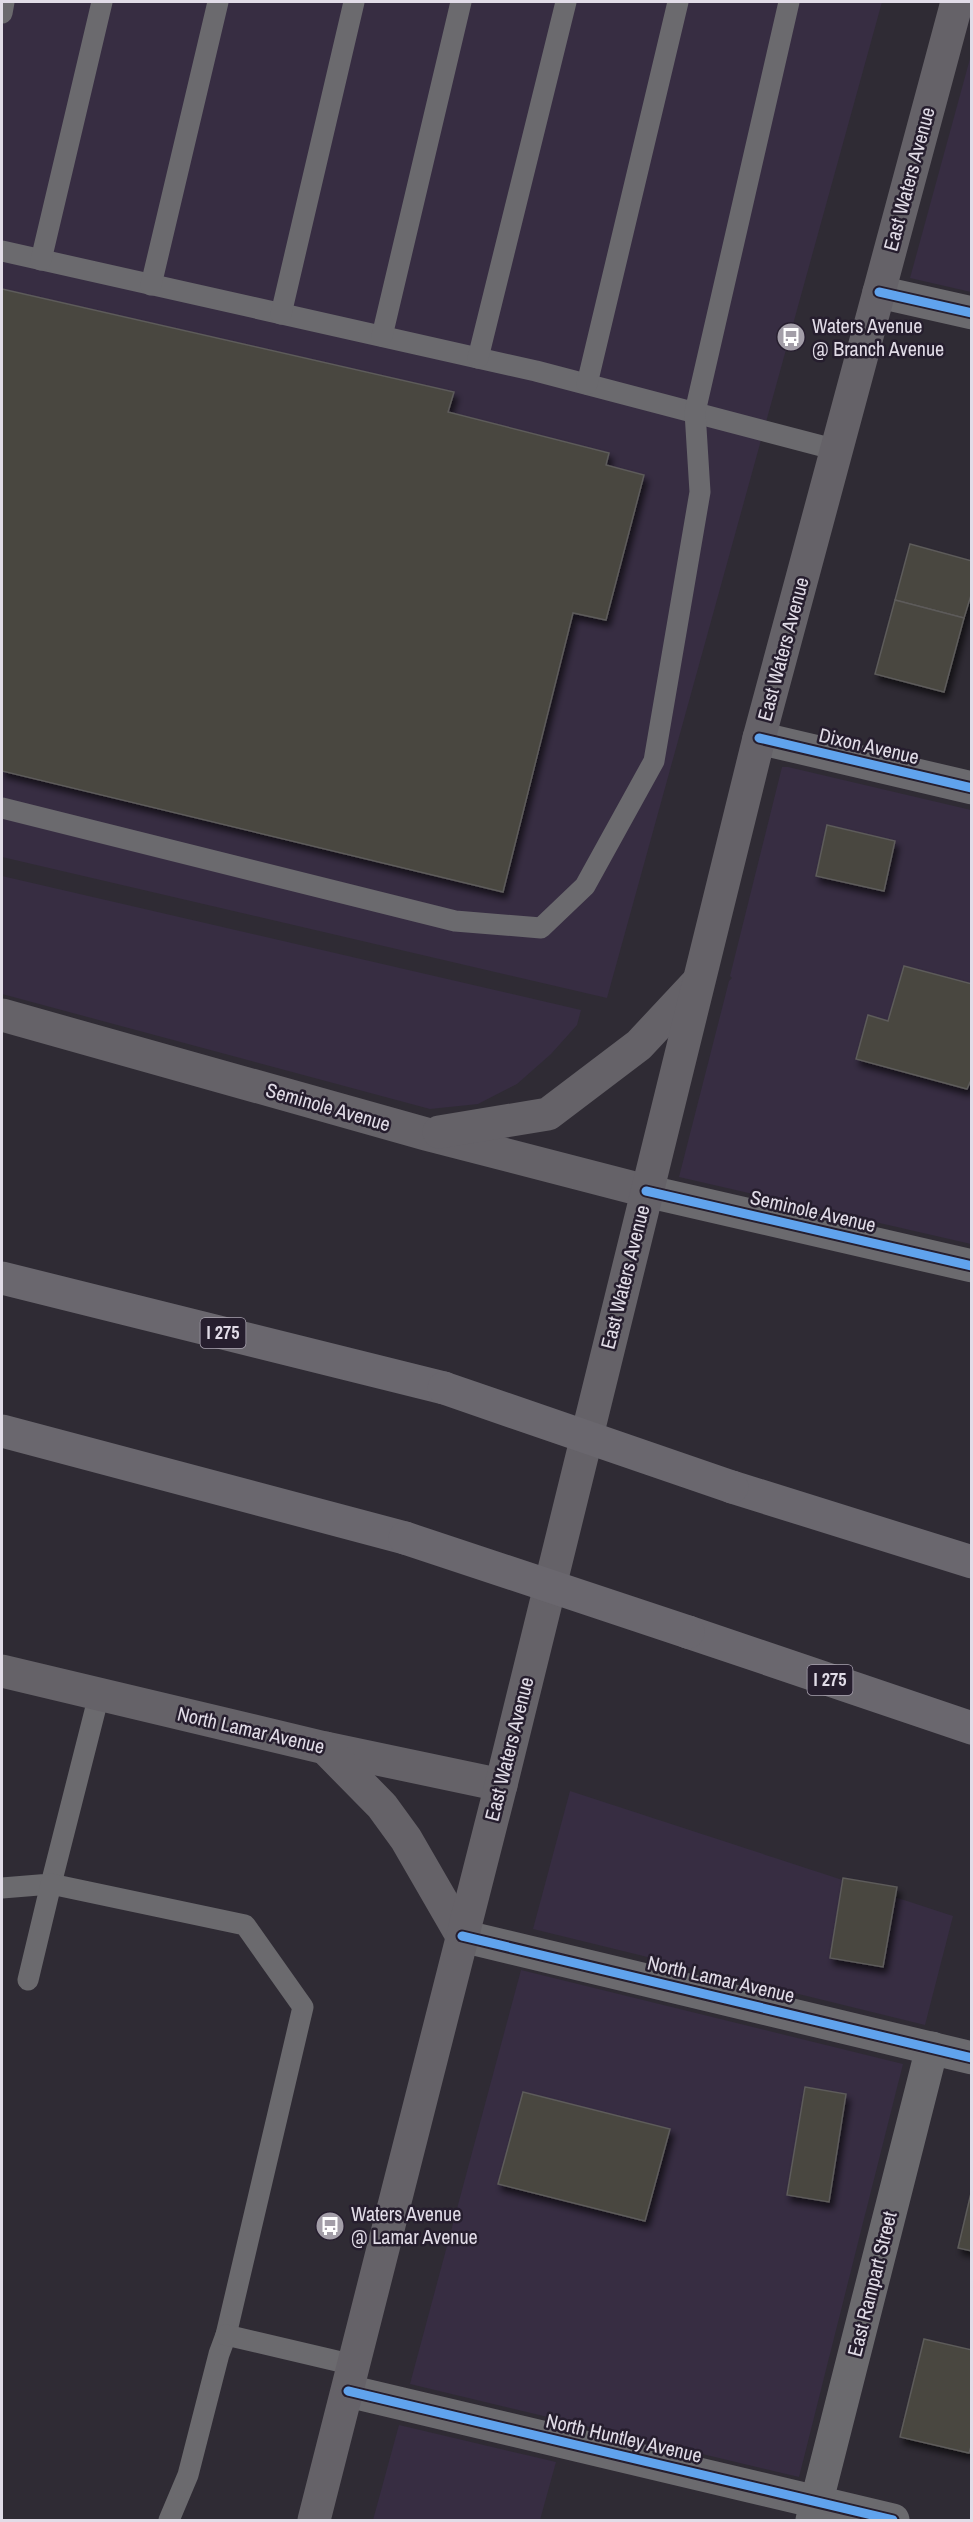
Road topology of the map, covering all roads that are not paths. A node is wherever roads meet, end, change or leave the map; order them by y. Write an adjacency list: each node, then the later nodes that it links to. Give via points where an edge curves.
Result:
1 (4, 2): 10 (lane)
2 (102, 2): 12 (lane)
3 (218, 2): 13 (lane)
4 (354, 2): 16 (lane)
5 (461, 2): 17 (lane)
6 (566, 2): 18 (lane)
7 (678, 2): 19 (lane)
8 (789, 2): 20 (lane)
9 (957, 2): 14 (main road, East Waters Avenue)
10 (2, 13)
11 (2, 251): 12 (lane)
12 (41, 260): 13 (lane)
13 (151, 285): 16 (lane)
14 (879, 292): 15 (street); 21 (main road, East Waters Avenue)
15 (972, 313)
16 (281, 314): 17 (lane)
17 (382, 336): 18 (lane)
18 (478, 358): 19 (lane)
19 (587, 384): 20 (lane)
20 (694, 412): 21 (lane); 24 (lane, via 700,492 654,760 585,886 541,928 455,921)
21 (837, 450): 22 (main road, East Waters Avenue)
22 (759, 738): 23 (street, Dixon Avenue); 25 (main road, East Waters Avenue)
23 (972, 788)
24 (2, 808)
25 (699, 980): 27 (main road, via 639,1045 548,1114); 28 (main road, East Waters Avenue)
26 (2, 1015): 27 (main road, Seminole Avenue)
27 (426, 1134): 28 (main road, Seminole Avenue)
28 (646, 1191): 29 (street, Seminole Avenue); 37 (main road, East Waters Avenue)
29 (972, 1266)
30 (2, 1278): 32 (highway, I 275, bridge, via 444,1388)
31 (2, 1431): 35 (highway, I 275, bridge, via 405,1538)
32 (972, 1562)
33 (2, 1671): 34 (main road, North Lamar Avenue)
34 (99, 1695): 36 (main road, North Lamar Avenue); 38 (lane)
35 (972, 1728)
36 (325, 1748): 37 (main road, North Lamar Avenue); 40 (main road, via 382,1806 406,1839)
37 (501, 1785): 40 (main road, East Waters Avenue)
38 (51, 1884): 39 (lane); 41 (lane); 44 (lane, via 245,1925 303,2007)
39 (2, 1888)
40 (462, 1936): 42 (street, North Lamar Avenue); 45 (main road, East Waters Avenue)
41 (28, 1980)
42 (932, 2049): 43 (street, North Lamar Avenue); 46 (street, East Rampart Street)
43 (972, 2058)
44 (226, 2335): 45 (lane); 47 (lane, via 188,2475)
45 (351, 2378): 46 (street, North Huntley Avenue); 48 (main road, East Waters Avenue)
46 (814, 2512): 49 (street, North Huntley Avenue)
47 (169, 2520)
48 (314, 2520)
49 (893, 2520)

